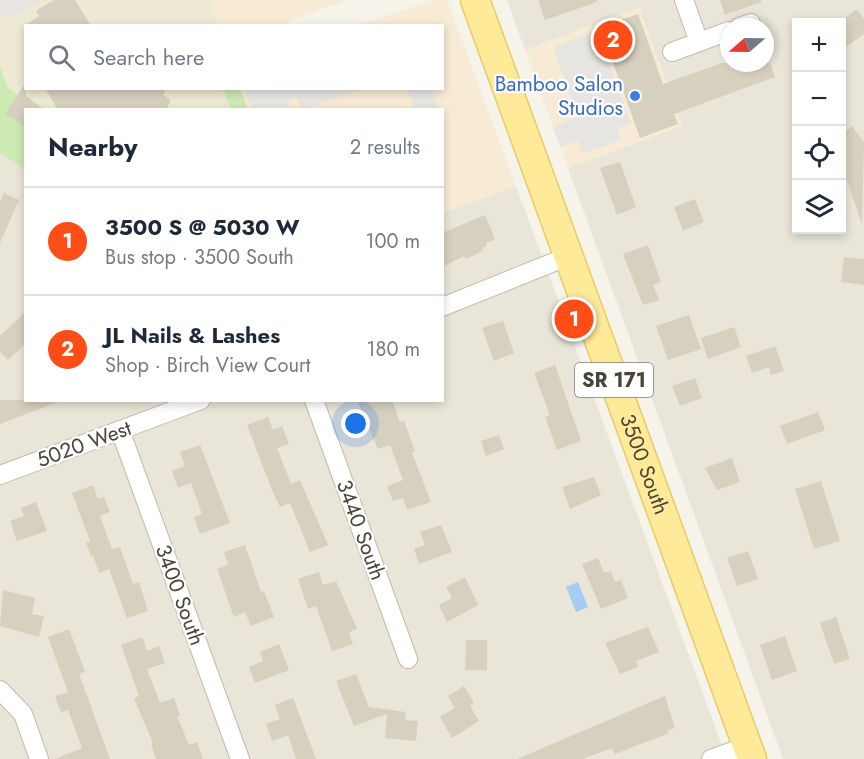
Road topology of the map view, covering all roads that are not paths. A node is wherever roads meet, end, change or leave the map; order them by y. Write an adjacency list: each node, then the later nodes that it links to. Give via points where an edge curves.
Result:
1 (475, 0): 6 (main road, 3500 South / SR 171)
2 (684, 0): 4 (street)
3 (720, 34): 4 (street)
4 (699, 42): 5 (street)
5 (672, 52)
6 (568, 256): 7 (street); 14 (main road, 3500 South / SR 171)
7 (444, 305)
8 (196, 402): 10 (street, 5020 West)
9 (315, 402): 12 (street, 3440 South)
10 (120, 430): 11 (street, 5020 West); 16 (street, 3400 South)
11 (0, 475)
12 (408, 659)
13 (0, 690): 15 (street, via 23,714)
14 (750, 752): 17 (street)
15 (39, 759)
16 (240, 759)
17 (711, 759)

